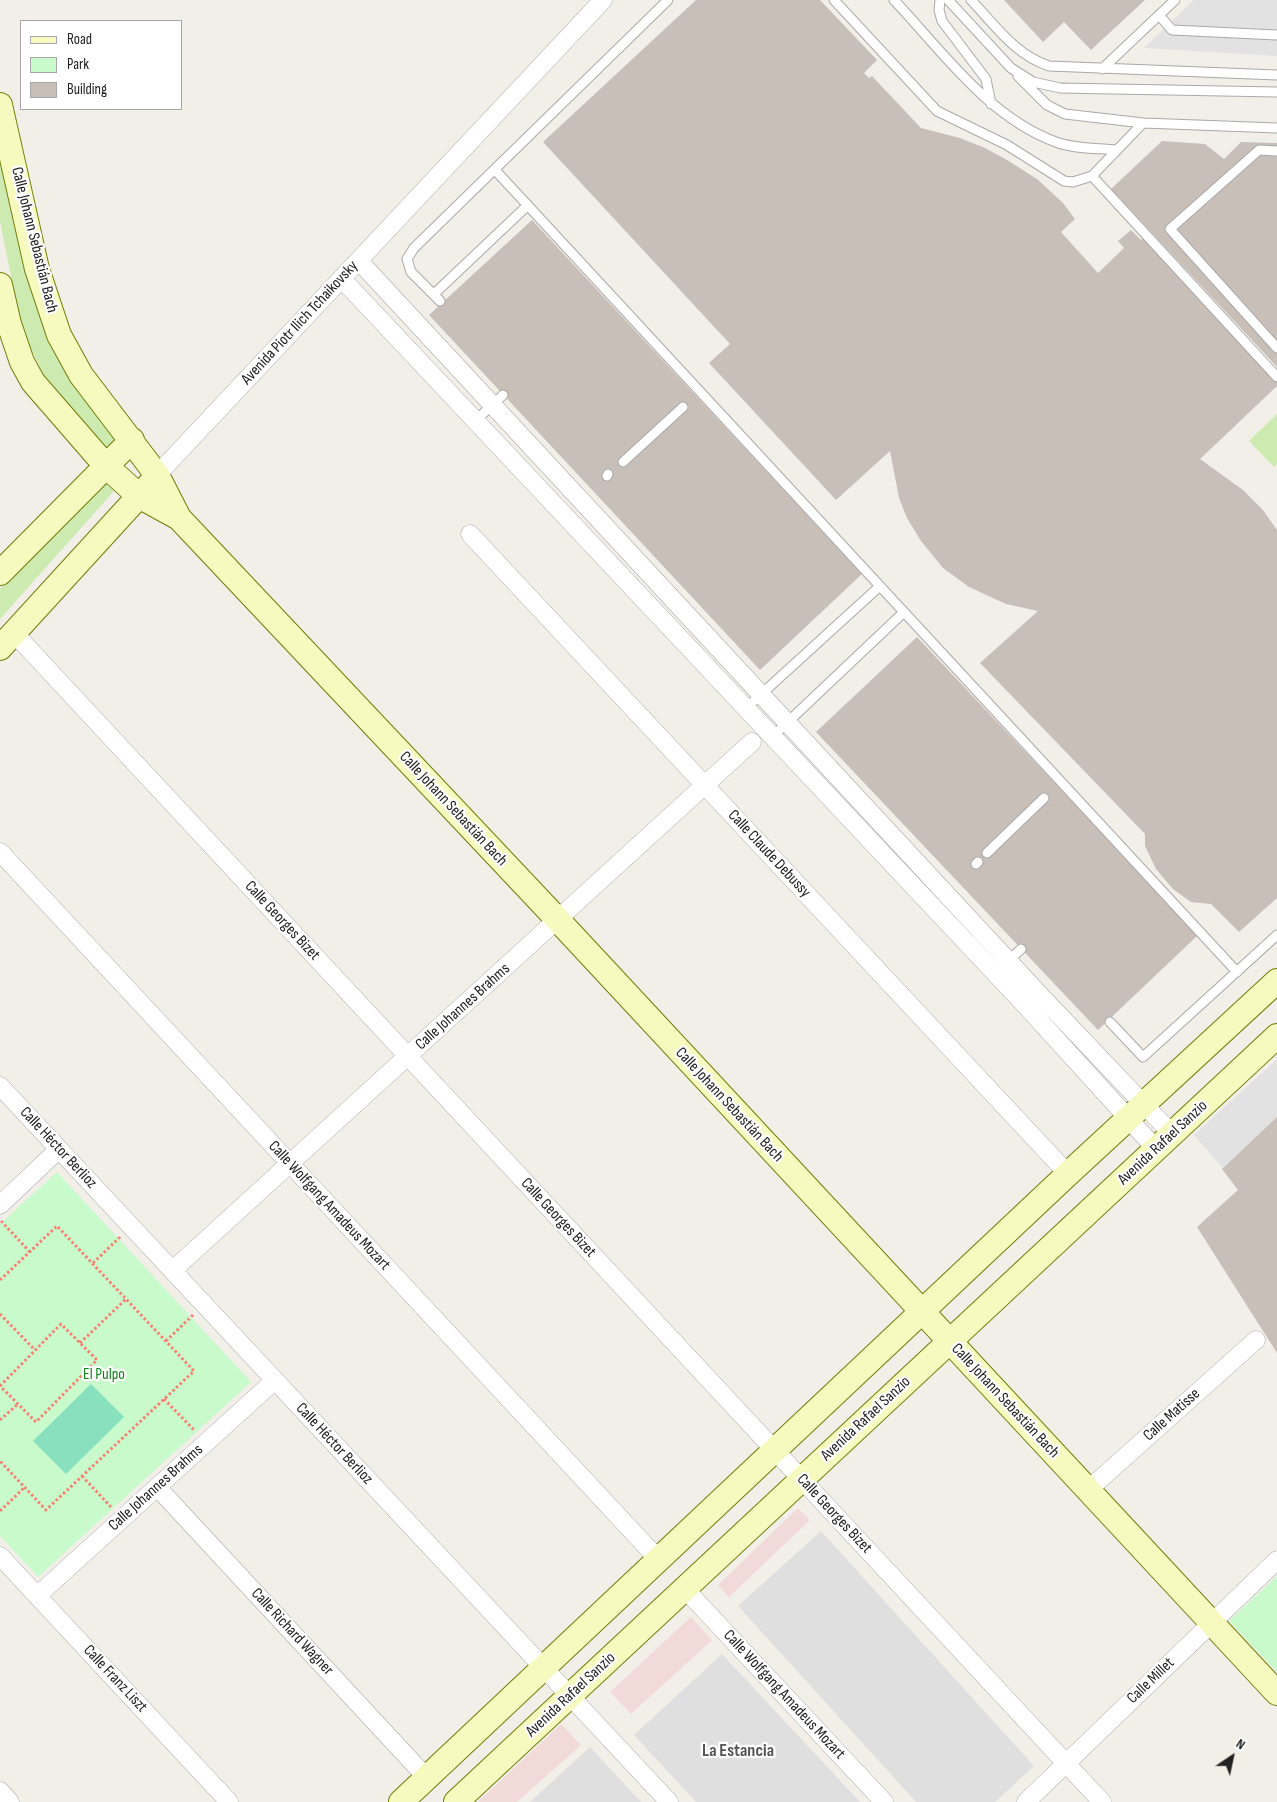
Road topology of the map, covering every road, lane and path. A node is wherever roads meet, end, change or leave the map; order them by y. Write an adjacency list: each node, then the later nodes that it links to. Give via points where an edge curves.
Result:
1 (603, 0): 24 (street, Avenida Piotr Ilich Tchaikovsky)
2 (668, 0): 21 (lane)
3 (834, 0): 22 (lane, via 937,111 1007,145 1064,181 1073,182)
4 (894, 0): 15 (lane)
5 (940, 0): 15 (lane, via 938,10 942,21 986,79)
6 (948, 0): 11 (lane)
7 (971, 0): 12 (lane, via 1031,60 1049,66)
8 (1175, 0): 9 (lane)
9 (1159, 15): 10 (lane, via 1172,30); 12 (lane)
10 (1277, 35)
11 (1011, 68): 14 (lane, via 1033,82 1060,88); 17 (lane, via 1026,87 1064,114)
12 (1102, 69): 13 (lane)
13 (1277, 75)
14 (1277, 92)
15 (991, 104): 19 (lane, via 1057,142)
16 (0, 105): 34 (street, Calle Johann Sebastián Bach, via 37,269 59,335 81,375)
17 (1143, 123): 18 (lane); 19 (lane)
18 (1277, 128)
19 (1116, 150): 22 (lane)
20 (1277, 151): 28 (lane, via 1259,150 1170,229)
21 (495, 170): 23 (lane); 23 (lane, via 414,248 407,260 411,272 437,298)
22 (1092, 176): 30 (lane)
23 (528, 206): 42 (lane)
24 (359, 262): 25 (street, Avenida Piotr Ilich Tchaikovsky); 31 (street)
25 (342, 279): 33 (street); 37 (street, Avenida Piotr Ilich Tchaikovsky)
26 (0, 285): 29 (street, Calle Johann Sebastián Bach, via 8,324)
27 (0, 340): 29 (street)
28 (1277, 348)
29 (22, 362): 36 (street, Calle Johann Sebastián Bach, via 47,400)
30 (1277, 377)
31 (498, 400): 33 (lane); 45 (street)
32 (683, 407): 35 (lane)
33 (475, 421): 46 (street)
34 (132, 440): 36 (street); 37 (street, Calle Johann Sebastián Bach)
35 (623, 462)
36 (106, 466): 38 (street, Calle Johann Sebastián Bach); 41 (street)
37 (157, 475): 38 (street, Avenida Piotr Ilich Tchaikovsky); 39 (street, Calle Johann Sebastián Bach)
38 (140, 496): 39 (street, Calle Johann Sebastián Bach); 44 (street, Avenida Piotr Ilich Tchaikovsky)
39 (180, 518): 54 (street, Calle Johann Sebastián Bach)
40 (470, 534): 50 (street, Calle Claude Debussy)
41 (0, 573)
42 (880, 586): 43 (lane); 45 (lane)
43 (904, 612): 47 (lane); 57 (lane)
44 (7, 641): 64 (street, Calle Georges Bizet)
45 (762, 694): 46 (lane); 47 (street)
46 (745, 709): 48 (street)
47 (788, 722): 48 (lane); 56 (street)
48 (771, 738): 58 (street)
49 (752, 742): 50 (street, Calle Johannes Brahms)
50 (704, 785): 54 (street, Calle Johannes Brahms); 70 (street, Calle Claude Debussy)
51 (1044, 798): 53 (lane)
52 (0, 852): 69 (street, Calle Wolfgang Amadeus Mozart)
53 (987, 853)
54 (558, 920): 64 (street, Calle Johannes Brahms); 80 (street, Calle Johann Sebastián Bach)
55 (1277, 935): 57 (lane)
56 (1015, 955): 58 (lane); 61 (street)
57 (1237, 972): 60 (lane, via 1143,1057)
58 (995, 974): 63 (street)
59 (1277, 981): 66 (street)
60 (1110, 1022)
61 (1070, 1026): 63 (street); 66 (street)
62 (1277, 1036): 67 (street, Avenida Rafael Sanzio)
63 (1055, 1038): 66 (street)
64 (409, 1057): 69 (street, Calle Johannes Brahms); 93 (street, Calle Georges Bizet)
65 (0, 1086): 68 (street, Calle Héctor Berlioz)
66 (1136, 1111): 67 (street); 70 (street)
67 (1164, 1141): 84 (street, Avenida Rafael Sanzio)
68 (59, 1149): 71 (street); 73 (street, Calle Héctor Berlioz)
69 (290, 1164): 76 (street, Calle Johannes Brahms); 103 (street, Calle Wolfgang Amadeus Mozart)
70 (1068, 1174): 80 (street)
71 (0, 1205)
72 (0, 1219): 74 (path)
73 (132, 1226): 75 (path); 76 (street, Calle Héctor Berlioz)
74 (30, 1252): 75 (path, via 57,1226); 77 (path)
75 (93, 1263): 78 (path)
76 (173, 1270): 79 (street, Calle Héctor Berlioz)
77 (0, 1280)
78 (126, 1299): 83 (path); 85 (path)
79 (205, 1305): 83 (path); 87 (street, Calle Héctor Berlioz)
80 (922, 1312): 84 (street, Calle Johann Sebastián Bach); 93 (street)
81 (0, 1314): 86 (path)
82 (1256, 1340): 99 (street, Calle Matisse)
83 (166, 1341): 89 (path, via 194,1371)
84 (950, 1341): 96 (street, Avenida Rafael Sanzio); 99 (street, Calle Johann Sebastián Bach)
85 (80, 1343): 86 (path, via 61,1324); 90 (path, via 97,1360 36,1422)
86 (35, 1350): 88 (path)
87 (274, 1381): 92 (street, Calle Johannes Brahms); 108 (street, Calle Héctor Berlioz)
88 (0, 1386): 90 (path)
89 (164, 1399): 92 (path); 95 (path)
90 (18, 1404): 91 (path)
91 (0, 1420)
92 (206, 1443): 98 (street, Calle Johannes Brahms)
93 (775, 1451): 96 (street, Calle Georges Bizet); 103 (street)
94 (0, 1461): 97 (path)
95 (82, 1476): 97 (path, via 46,1510); 101 (path)
96 (802, 1479): 105 (street, Avenida Rafael Sanzio); 111 (street, Calle Georges Bizet)
97 (25, 1487): 100 (path)
98 (157, 1487): 101 (street, Calle Johannes Brahms); 112 (street, Calle Richard Wagner)
99 (1088, 1490): 107 (street, Calle Johann Sebastián Bach)
100 (0, 1511)
101 (122, 1519): 106 (street, Calle Johannes Brahms)
102 (0, 1556): 106 (street, Calle Franz Liszt)
103 (659, 1560): 108 (street)
104 (1277, 1560): 107 (street, Calle Millet)
105 (685, 1588): 110 (street, Avenida Rafael Sanzio); 119 (street, Calle Wolfgang Amadeus Mozart)
106 (37, 1596): 115 (street, Calle Franz Liszt)
107 (1211, 1622): 109 (street, Calle Johann Sebastián Bach); 111 (street, Calle Millet)
108 (544, 1668): 110 (street, Calle Héctor Berlioz); 112 (street)
109 (1277, 1693)
110 (570, 1696): 117 (street, Avenida Rafael Sanzio); 118 (street, Calle Héctor Berlioz)
111 (1066, 1763): 120 (street, Calle Millet); 121 (street, Calle Georges Bizet)
112 (427, 1778): 116 (street)
113 (0, 1791): 114 (street)
114 (10, 1802)
115 (229, 1802)
116 (401, 1802)
117 (456, 1802)
118 (669, 1802)
119 (884, 1802)
120 (1026, 1802)
121 (1102, 1802)

